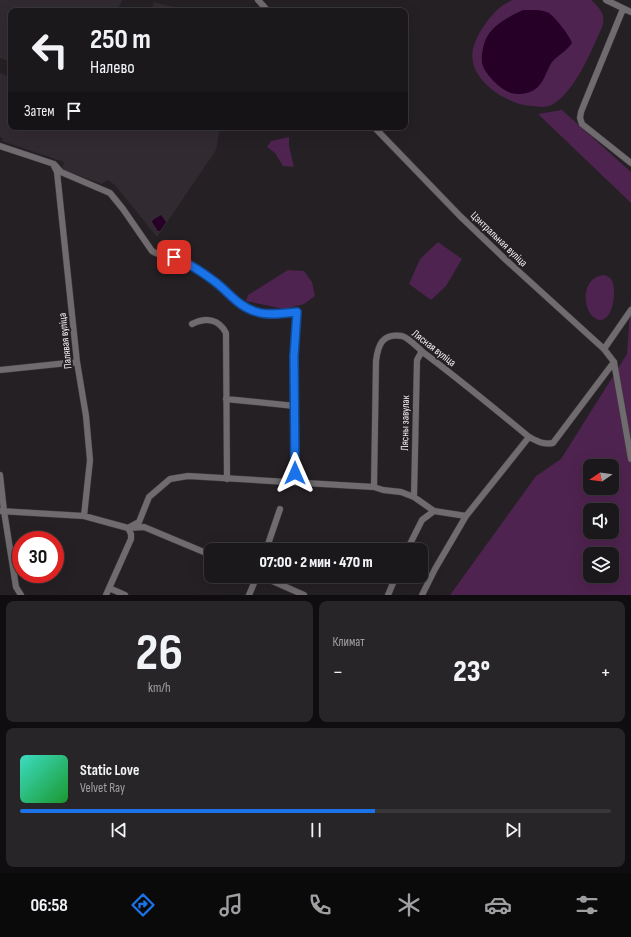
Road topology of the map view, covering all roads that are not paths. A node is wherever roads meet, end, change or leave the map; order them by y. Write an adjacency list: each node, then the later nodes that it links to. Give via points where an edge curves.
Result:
1 (258, 0): 3 (street)
2 (606, 0): 4 (street)
3 (265, 8)
4 (623, 9): 5 (street); 8 (street, via 580,118 582,124)
5 (631, 12)
6 (377, 130): 12 (street, Цэнтральная вуліца, via 460,216)
7 (0, 146): 9 (street)
8 (630, 159)
9 (54, 164): 14 (street, Палявая вуліца, via 57,172); 18 (street, via 61,172 110,193 152,251 183,261 215,282 239,304 257,313 297,312 294,356)
10 (631, 310): 12 (street)
11 (192, 324): 17 (street, via 200,319 218,322 226,333)
12 (604, 349): 15 (street, Цэнтральная вуліца)
13 (422, 351): 19 (street, Лясная вуліца); 24 (street, Лясная вуліца, via 403,336 389,337 383,340 378,348); 25 (street, Лясны завулак, via 417,360)
14 (77, 362): 16 (street); 29 (street, Палявая вуліца, via 90,460)
15 (614, 362): 19 (street, Лясная вуліца, via 553,443 546,444); 20 (street)
16 (0, 370)
17 (226, 399): 18 (street); 23 (street)
18 (295, 406): 21 (street)
19 (529, 437): 30 (street)
20 (631, 459)
21 (295, 473)
22 (0, 475): 27 (street)
23 (227, 480): 24 (street); 31 (street, via 188,476 170,478 149,497 139,522)
24 (374, 488): 25 (street, via 401,492)
25 (414, 497): 28 (street)
26 (280, 509): 32 (street)
27 (2, 511): 29 (street); 39 (street, via 16,587)
28 (434, 511): 30 (street); 33 (street, via 422,520)
29 (84, 516): 31 (street)
30 (466, 516): 45 (street)
31 (128, 528): 34 (street, via 144,527); 38 (street, via 132,539)
32 (268, 543)
33 (410, 543)
34 (204, 552)
35 (254, 583): 42 (street)
36 (277, 583): 43 (street)
37 (393, 583): 44 (street)
38 (109, 588): 40 (street); 41 (street)
39 (21, 595)
40 (106, 595)
41 (125, 595)
42 (249, 595)
43 (304, 595)
44 (388, 595)
45 (422, 595)

